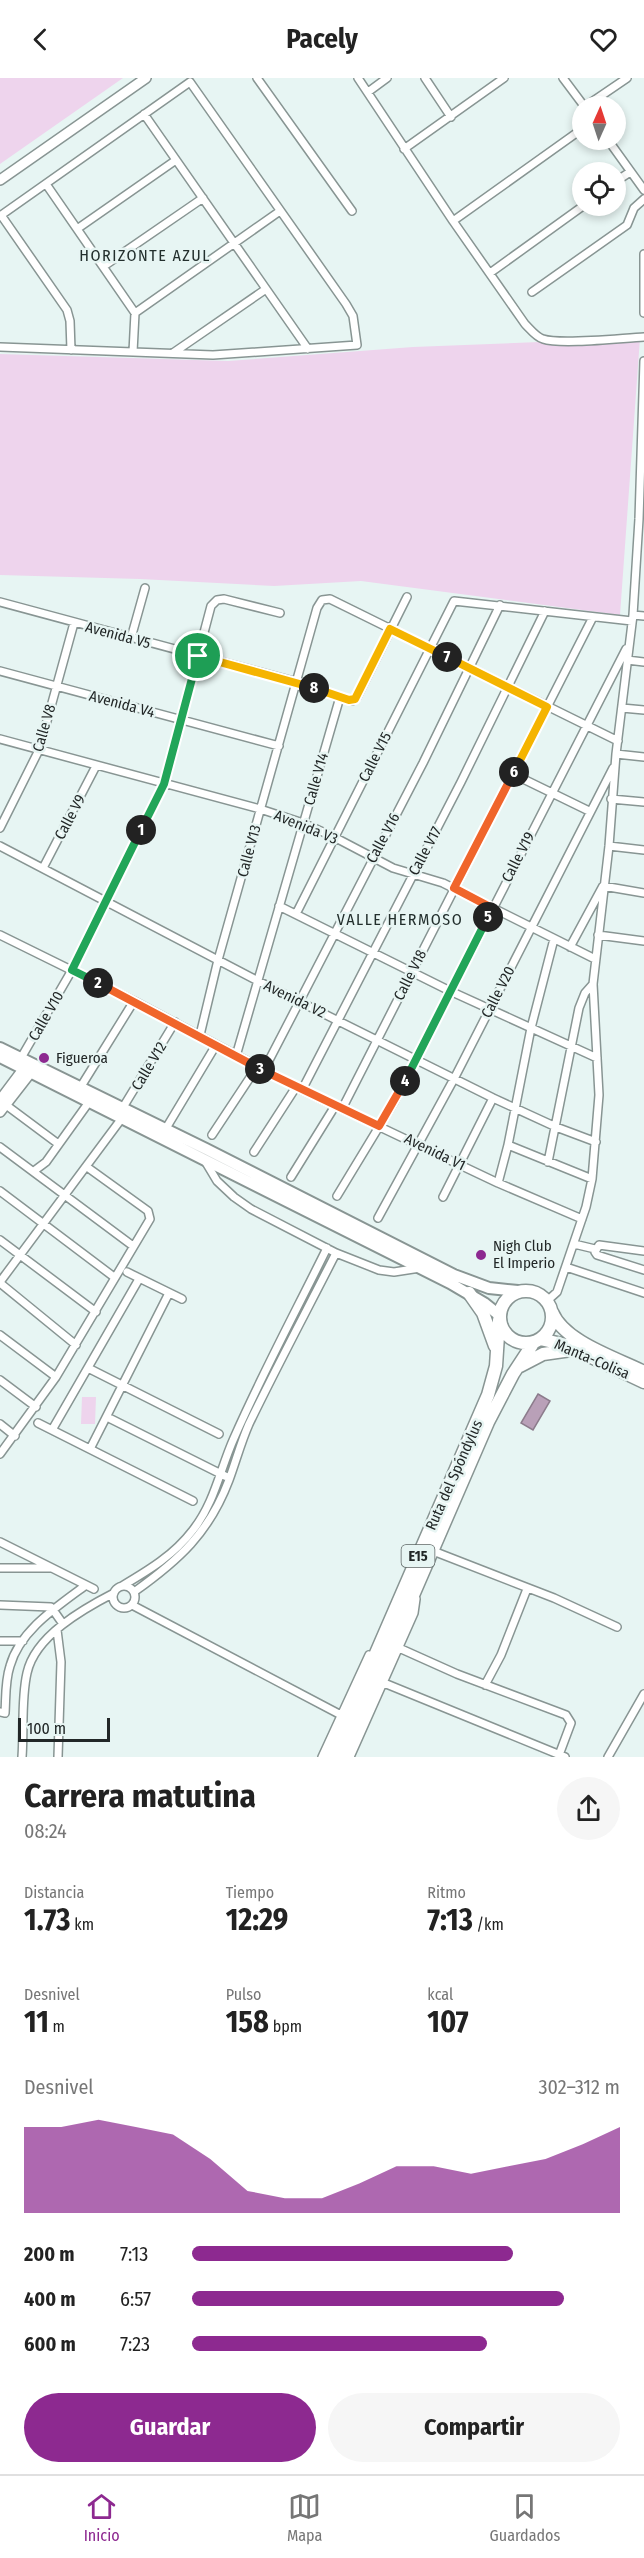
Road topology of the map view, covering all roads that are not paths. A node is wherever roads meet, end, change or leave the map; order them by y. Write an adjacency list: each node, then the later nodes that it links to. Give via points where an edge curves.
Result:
1 (146, 78): 21 (street)
2 (256, 78): 27 (street)
3 (358, 78): 10 (street)
4 (387, 78): 10 (street)
5 (425, 78): 14 (street)
6 (504, 78): 9 (street)
7 (563, 78): 11 (street)
8 (627, 78): 12 (street)
9 (495, 81): 14 (street)
10 (368, 92): 16 (street)
11 (577, 96)
12 (600, 96)
13 (144, 114): 18 (street); 22 (street); 26 (street, via 190,82)
14 (451, 117): 16 (street)
15 (572, 136): 30 (street)
16 (404, 149): 30 (street)
17 (615, 150): 19 (street)
18 (176, 160): 24 (street); 31 (street)
19 (630, 172): 20 (street); 23 (street)
20 (626, 175)
21 (0, 180)
22 (46, 184): 29 (street); 31 (street)
23 (642, 184)
24 (203, 198): 32 (street); 34 (street)
25 (644, 199): 38 (street, via 634,208 627,225)
26 (280, 211): 32 (street); 43 (street, via 346,304 356,326 357,345)
27 (352, 211)
28 (572, 214): 35 (street)
29 (1, 215): 44 (street, via 67,310)
30 (453, 221): 35 (street)
31 (77, 229): 34 (street)
32 (235, 243): 36 (street); 39 (street)
33 (644, 254): 37 (street)
34 (104, 266): 39 (street)
35 (490, 273): 41 (street, via 537,337)
36 (266, 289): 43 (street); 46 (street)
37 (644, 290): 40 (street)
38 (532, 292)
39 (135, 313): 45 (street)
40 (644, 313)
41 (644, 337)
42 (0, 347): 44 (street)
43 (308, 349): 46 (street, via 213,355)
44 (71, 350): 45 (street)
45 (133, 352): 46 (street)
46 (173, 353)
47 (644, 361): 48 (street)
48 (644, 383): 49 (street)
49 (642, 427): 50 (street)
50 (641, 476): 51 (street)
51 (642, 519): 52 (street)
52 (640, 567): 61 (street)
53 (145, 588): 64 (street)
54 (407, 597): 63 (street)
55 (0, 602): 62 (street, Avenida V5)
56 (500, 605): 57 (street); 66 (street, Calle V15, via 454,601); 70 (street, Calle V16)
57 (545, 611): 59 (street); 74 (street, Calle V17)
58 (280, 613): 67 (street, Calle V10, via 217,600 211,606)
59 (593, 616): 61 (street); 76 (street, Calle V18)
60 (644, 616): 61 (street)
61 (633, 618): 65 (street)
62 (74, 623): 64 (street, Avenida V5); 73 (street, Calle V8)
63 (390, 629): 66 (street); 72 (street, Calle V13, via 330,599 322,600); 75 (street, via 357,697)
64 (131, 639): 67 (street, Avenida V5)
65 (629, 644): 68 (street); 80 (street, Calle V19)
66 (430, 649): 70 (street); 98 (street, Calle V15)
67 (198, 656): 72 (street, Avenida V5); 79 (street, Calle V10)
68 (627, 660): 69 (street); 77 (street)
69 (644, 662)
70 (469, 668): 74 (street); 102 (street, Calle V16)
71 (0, 671): 73 (street, Avenida V4)
72 (297, 682): 75 (street, Avenida V5); 83 (street, Calle V13)
73 (56, 687): 79 (street, Avenida V4); 84 (street, Calle V8)
74 (508, 687): 76 (street); 104 (street, Calle V17)
75 (340, 697): 96 (street, Calle V14)
76 (547, 707): 80 (street); 89 (street, Calle V18)
77 (622, 708): 78 (street); 82 (street)
78 (644, 710)
79 (181, 720): 83 (street, Avenida V4); 90 (street, Calle V10)
80 (585, 726): 82 (street); 91 (street, Calle V19)
81 (0, 740): 84 (street, Avenida V3)
82 (618, 741): 85 (street)
83 (279, 746): 94 (street, Calle V13)
84 (39, 750): 88 (street, Avenida V3); 97 (street, Calle V8)
85 (616, 754): 86 (street); 87 (street)
86 (644, 757)
87 (615, 765): 92 (street); 95 (street, Calle V20)
88 (96, 766): 90 (street, Avenida V3); 103 (street, Calle V9)
89 (513, 774): 91 (street); 106 (street, Calle V18)
90 (164, 784): 94 (street, Avenida V3); 108 (street, Calle V10)
91 (551, 793): 95 (street); 110 (street, Calle V19)
92 (611, 799): 93 (street); 100 (street)
93 (644, 802)
94 (260, 809): 96 (street, Avenida V3); 121 (street, Calle V13)
95 (589, 812): 112 (street, Calle V20)
96 (303, 823): 98 (street, Avenida V3); 109 (street, Calle V14)
97 (0, 828)
98 (334, 837): 102 (street, Avenida V3); 111 (street, Calle V15)
99 (0, 846): 103 (street, Avenida V2)
100 (609, 846): 101 (street); 105 (street)
101 (644, 850)
102 (373, 857): 104 (street, Avenida V3, via 399,871); 113 (street, Calle V16)
103 (43, 868): 108 (street, Avenida V2)
104 (413, 873): 106 (street, Avenida V3); 119 (street, Calle V17)
105 (603, 886): 107 (street); 115 (street); 118 (street)
106 (454, 888): 110 (street, Avenida V3); 123 (street, Calle V18)
107 (644, 893)
108 (105, 900): 121 (street, Avenida V2); 122 (street, Calle V10)
109 (279, 906): 111 (street); 124 (street, Calle V14)
110 (492, 908): 112 (street, Avenida V3); 126 (street, Calle V19)
111 (296, 914): 113 (street)
112 (531, 928): 116 (street, Avenida V3); 129 (street, Calle V20)
113 (334, 933): 119 (street); 128 (street, Calle V16)
114 (0, 935): 122 (street, Avenida V1)
115 (598, 935): 117 (street); 120 (street)
116 (554, 939): 118 (street, Avenida V3); 132 (street)
117 (644, 940)
118 (570, 947): 120 (street, Avenida V3)
119 (372, 952): 123 (street); 130 (street, Calle V17)
120 (596, 959): 125 (street)
121 (219, 960): 124 (street, Avenida V2); 133 (street, Calle V13)
122 (72, 970): 127 (street, Avenida V1); 142 (street, Calle V10)
123 (412, 972): 126 (street); 134 (street, Calle V18)
124 (258, 981): 128 (street, Avenida V2); 138 (street, Calle V14)
125 (593, 984): 136 (street, via 585,993); 141 (street)
126 (450, 991): 129 (street); 140 (street, Calle V19)
127 (134, 1001): 131 (street, Avenida V1); 145 (street)
128 (298, 1001): 130 (street, Avenida V2); 143 (street, Calle V16)
129 (489, 1010): 132 (street); 144 (street, Calle V20)
130 (338, 1020): 134 (street, Avenida V2); 146 (street, Calle V17)
131 (175, 1022): 133 (street, Avenida V1); 152 (street, Calle V12)
132 (531, 1028): 136 (street); 151 (street)
133 (200, 1035): 135 (street, Avenida V1)
134 (377, 1039): 140 (street, Avenida V2); 150 (street, Calle V18)
135 (216, 1045): 138 (street, Avenida V1); 155 (street)
136 (572, 1045): 141 (street); 154 (street)
137 (0, 1048): 142 (main road)
138 (236, 1056): 143 (street, Avenida V1)
139 (0, 1058): 142 (main road)
140 (416, 1058): 144 (street, Avenida V2); 153 (street, Calle V19)
141 (597, 1058): 157 (street)
142 (28, 1066): 145 (main road); 148 (main road); 149 (street)
143 (260, 1069): 146 (street, Avenida V1); 156 (street, Calle V16)
144 (455, 1077): 147 (street, Avenida V2); 159 (street, Calle V20)
145 (80, 1088): 152 (main road)
146 (299, 1088): 150 (street, Avenida V1); 162 (street, Calle V17)
147 (492, 1098): 151 (street, Avenida V2); 165 (street)
148 (89, 1102): 152 (main road); 158 (street)
149 (2, 1106): 158 (street)
150 (338, 1107): 153 (street, Avenida V1); 168 (street, Calle V18)
151 (514, 1108): 154 (street, Avenida V2); 160 (street)
152 (122, 1114): 155 (main road); 163 (main road); 166 (street, Calle V12)
153 (379, 1126): 159 (street, Avenida V1); 173 (street, Calle V19)
154 (556, 1127): 157 (street, Avenida V2); 164 (street)
155 (165, 1130): 193 (main road, via 464,1279 496,1290)
156 (212, 1135)
157 (596, 1142): 169 (street)
158 (57, 1143): 167 (street, via 46,1162)
159 (420, 1145): 165 (street, Avenida V1); 175 (street, Calle V20)
160 (508, 1145): 164 (street); 170 (street)
161 (0, 1147): 167 (street)
162 (254, 1152)
163 (203, 1159): 181 (street, via 217,1181 234,1197); 187 (main road)
164 (549, 1162): 169 (street)
165 (459, 1164): 170 (street, Avenida V1); 174 (street)
166 (87, 1167): 172 (street, Calle V12); 180 (street, via 148,1211 150,1219)
167 (34, 1171): 172 (street)
168 (291, 1177)
169 (592, 1179): 176 (street)
170 (498, 1183): 176 (street, Avenida V1)
171 (0, 1191): 177 (street)
172 (64, 1196): 177 (street, Calle V12); 180 (street)
173 (337, 1196)
174 (442, 1197)
175 (378, 1218)
176 (582, 1219): 179 (street)
177 (43, 1224): 185 (street, Calle V12); 190 (street)
178 (0, 1239): 185 (street)
179 (574, 1244): 182 (street); 186 (street)
180 (133, 1246): 190 (street)
181 (327, 1248): 184 (street); 222 (street, via 237,1432)
182 (595, 1249): 183 (street, via 599,1245); 188 (street, via 597,1255)
183 (644, 1251)
184 (336, 1253): 187 (street, via 379,1270); 223 (street, via 248,1426)
185 (21, 1254): 192 (street, Calle V12); 199 (street)
186 (566, 1267): 196 (street); 198 (street)
187 (420, 1268): 195 (main road)
188 (644, 1270)
189 (127, 1272): 191 (street)
190 (114, 1277): 199 (street)
191 (139, 1279): 194 (street); 206 (street)
192 (0, 1282): 203 (street)
193 (518, 1292): 198 (highway, via 531,1291); 200 (highway, via 505,1300)
194 (169, 1293): 197 (street); 212 (street)
195 (469, 1293): 200 (main road); 205 (highway, via 488,1324)
196 (644, 1293)
197 (182, 1299)
198 (550, 1306): 202 (highway, E15, via 550,1328); 208 (highway, Manta-Colisa, via 555,1321 567,1334)
199 (96, 1312): 203 (street)
200 (499, 1318): 202 (highway, via 512,1339); 205 (highway, Ruta del Spóndylus / E15)
201 (0, 1335): 209 (street)
202 (537, 1341): 204 (highway, Manta-Colisa, via 556,1342); 207 (highway, Ruta del Spóndylus / E15)
203 (76, 1345): 209 (street)
204 (578, 1350): 207 (highway, via 543,1354); 211 (highway, Manta-Colisa)
205 (497, 1353): 224 (highway, Ruta del Spóndylus / E15, via 488,1395)
206 (88, 1368): 212 (street); 217 (street)
207 (516, 1368): 224 (highway, Ruta del Spóndylus / E15)
208 (644, 1372)
209 (56, 1377): 213 (street)
210 (0, 1380): 213 (street)
211 (644, 1382)
212 (123, 1386): 214 (street); 218 (street)
213 (36, 1407): 219 (street)
214 (107, 1417): 220 (street); 222 (street)
215 (38, 1423): 217 (street)
216 (0, 1424): 219 (street)
217 (52, 1430): 220 (street)
218 (219, 1434)
219 (15, 1436): 221 (street)
220 (90, 1449): 225 (street)
221 (0, 1454)
222 (221, 1474): 223 (street); 232 (street, via 204,1514 182,1544 153,1568)
223 (230, 1479): 235 (street, via 213,1516 194,1543 172,1565)
224 (456, 1484): 227 (highway, Ruta del Spóndylus / E15); 230 (highway, Ruta del Spóndylus / E15)
225 (193, 1501)
226 (0, 1542): 229 (street)
227 (433, 1551): 230 (highway, Ruta del Spóndylus / E15); 234 (street)
228 (0, 1568): 229 (street)
229 (52, 1568): 231 (street)
230 (412, 1584): 245 (street, via 414,1613); 251 (street, via 384,1624); 256 (highway, Ruta del Spóndylus / E15); 257 (highway, Ruta del Spóndylus / E15)
231 (86, 1585): 233 (street); 239 (street)
232 (122, 1586): 235 (street); 236 (street)
233 (94, 1589)
234 (527, 1589): 241 (street); 248 (street)
235 (134, 1592): 238 (street)
236 (114, 1593): 238 (street, via 118,1606); 240 (street)
237 (0, 1605): 239 (street, via 48,1606)
238 (132, 1605): 251 (street)
239 (53, 1610): 240 (street); 244 (street)
240 (63, 1624): 242 (street)
241 (617, 1627)
242 (57, 1630): 253 (street, via 35,1654 27,1672); 254 (street, via 61,1662)
243 (0, 1641): 244 (street)
244 (23, 1641): 246 (street)
245 (399, 1648): 247 (street); 248 (street)
246 (4, 1677): 250 (street, via 5,1713)
247 (384, 1683): 252 (street); 258 (street)
248 (485, 1685): 252 (street, via 566,1715 571,1723)
249 (644, 1694): 259 (street)
250 (0, 1712)
251 (341, 1715): 255 (street)
252 (562, 1756)
253 (22, 1757)
254 (58, 1757)
255 (322, 1757)
256 (331, 1757)
257 (343, 1757)
258 (350, 1757)
259 (608, 1757)

